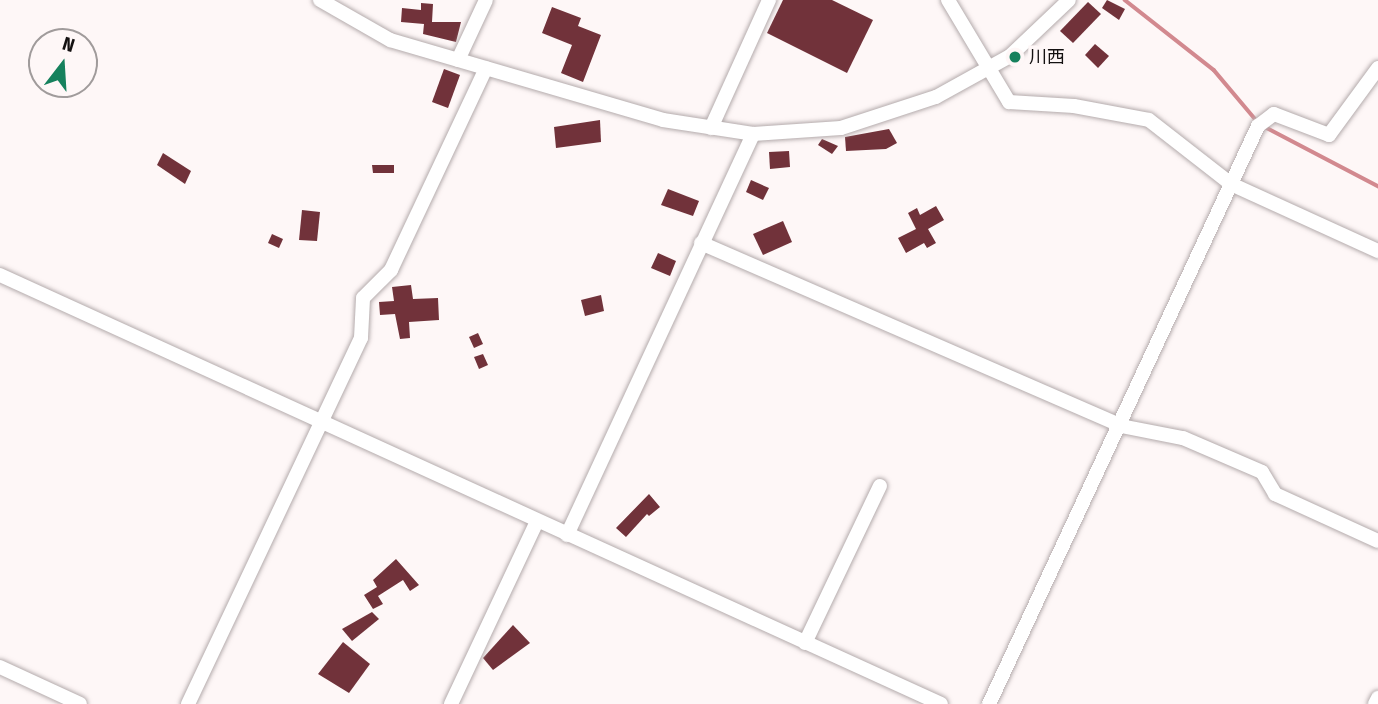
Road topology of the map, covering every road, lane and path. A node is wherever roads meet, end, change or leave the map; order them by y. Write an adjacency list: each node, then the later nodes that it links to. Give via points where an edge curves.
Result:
1 (320, 0): 6 (street, via 390,40)
2 (486, 0): 6 (street)
3 (769, 0): 10 (street)
4 (948, 0): 8 (street)
5 (1069, 0): 8 (street, via 1010,57)
6 (458, 60): 7 (street)
7 (486, 68): 10 (street, via 663,120); 16 (street, via 391,270 363,299 361,338)
8 (989, 68): 11 (street, via 936,97 841,128); 12 (street, via 1009,102 1074,106 1149,120)
9 (1378, 68): 12 (street, via 1329,135 1274,114 1261,122)
10 (710, 128): 11 (street)
11 (753, 135): 13 (street)
12 (1231, 184): 14 (street); 17 (street)
13 (701, 243): 17 (street); 20 (street)
14 (1378, 251)
15 (0, 275): 16 (street)
16 (321, 421): 19 (street); 26 (street)
17 (1121, 426): 21 (street, via 1183,438 1262,472 1275,494); 29 (street)
18 (880, 485): 22 (street)
19 (537, 521): 20 (street); 27 (street)
20 (567, 535): 22 (street)
21 (1378, 541)
22 (805, 643): 28 (street)
23 (0, 667): 25 (street)
24 (1378, 698): 30 (street)
25 (80, 704)
26 (188, 704)
27 (451, 704)
28 (941, 704)
29 (989, 704)
30 (1375, 704)

